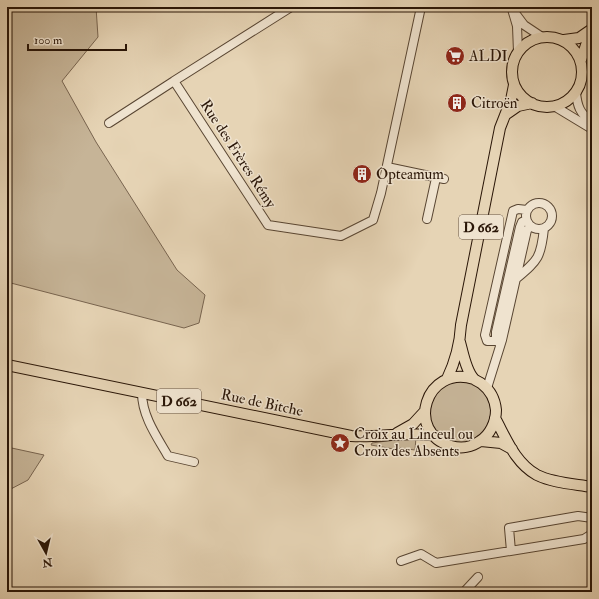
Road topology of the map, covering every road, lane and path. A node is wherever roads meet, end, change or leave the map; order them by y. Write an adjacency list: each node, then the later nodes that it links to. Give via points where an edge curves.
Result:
1 (291, 7): 10 (street)
2 (421, 7): 19 (street, Rue des Frères Rémy)
3 (511, 8): 6 (street, via 524,25); 8 (street, via 517,30)
4 (592, 29): 7 (main road, via 579,38)
5 (592, 34): 9 (main road)
6 (542, 36): 7 (main road); 8 (main road, via 528,42)
7 (564, 40): 9 (main road)
8 (518, 52): 11 (main road, via 512,72)
9 (581, 60): 12 (main road, via 582,77)
10 (174, 82): 17 (street); 19 (street, Rue des Frères Rémy, via 268,225 341,236 373,220)
11 (514, 84): 13 (main road, via 521,96); 15 (main road, D 662)
12 (576, 92): 14 (main road, via 566,101); 16 (street, via 580,110)
13 (532, 103): 14 (main road, via 539,106); 15 (main road, via 518,106)
14 (554, 106): 18 (street)
15 (505, 115): 25 (main road, D 662, via 500,128)
16 (592, 121)
17 (109, 123)
18 (592, 129)
19 (386, 168): 21 (street, via 440,178)
20 (527, 210): 22 (street); 23 (street, via 536,203 548,206 552,220); 26 (street, via 513,211 485,335 488,341)
21 (427, 218)
22 (529, 223): 23 (street, via 537,229); 24 (street); 26 (street, via 522,222 520,227 496,332)
23 (544, 228): 24 (street, via 542,250 536,262)
24 (516, 279): 26 (street)
25 (460, 341): 28 (main road, D 662); 29 (main road, D 662)
26 (498, 342): 30 (street)
27 (7, 365): 31 (main road, Rue de Bitche / D 662)
28 (447, 379): 29 (main road, via 460,376); 32 (main road, via 431,392)
29 (474, 379): 30 (main road)
30 (487, 388): 33 (main road, via 494,402)
31 (142, 393): 34 (main road, Rue de Bitche / D 662, via 351,436 370,438); 38 (street, via 142,403 149,422 168,456)
32 (425, 411): 34 (main road, D 662, via 413,424); 35 (main road, via 427,424)
33 (495, 418): 36 (main road, via 490,431); 37 (main road)
34 (394, 434): 35 (main road, D 662)
35 (434, 436): 36 (main road, via 446,444 460,447)
36 (481, 441): 37 (main road, via 501,443)
37 (512, 449): 39 (main road, via 526,467 538,475)
38 (194, 462)
39 (592, 487)
40 (592, 518): 42 (street, via 578,516 509,528)
41 (592, 534): 42 (street, via 584,539)
42 (511, 551): 43 (street, via 436,564 420,554)
43 (400, 561)
44 (478, 577): 45 (street)
45 (464, 592)

